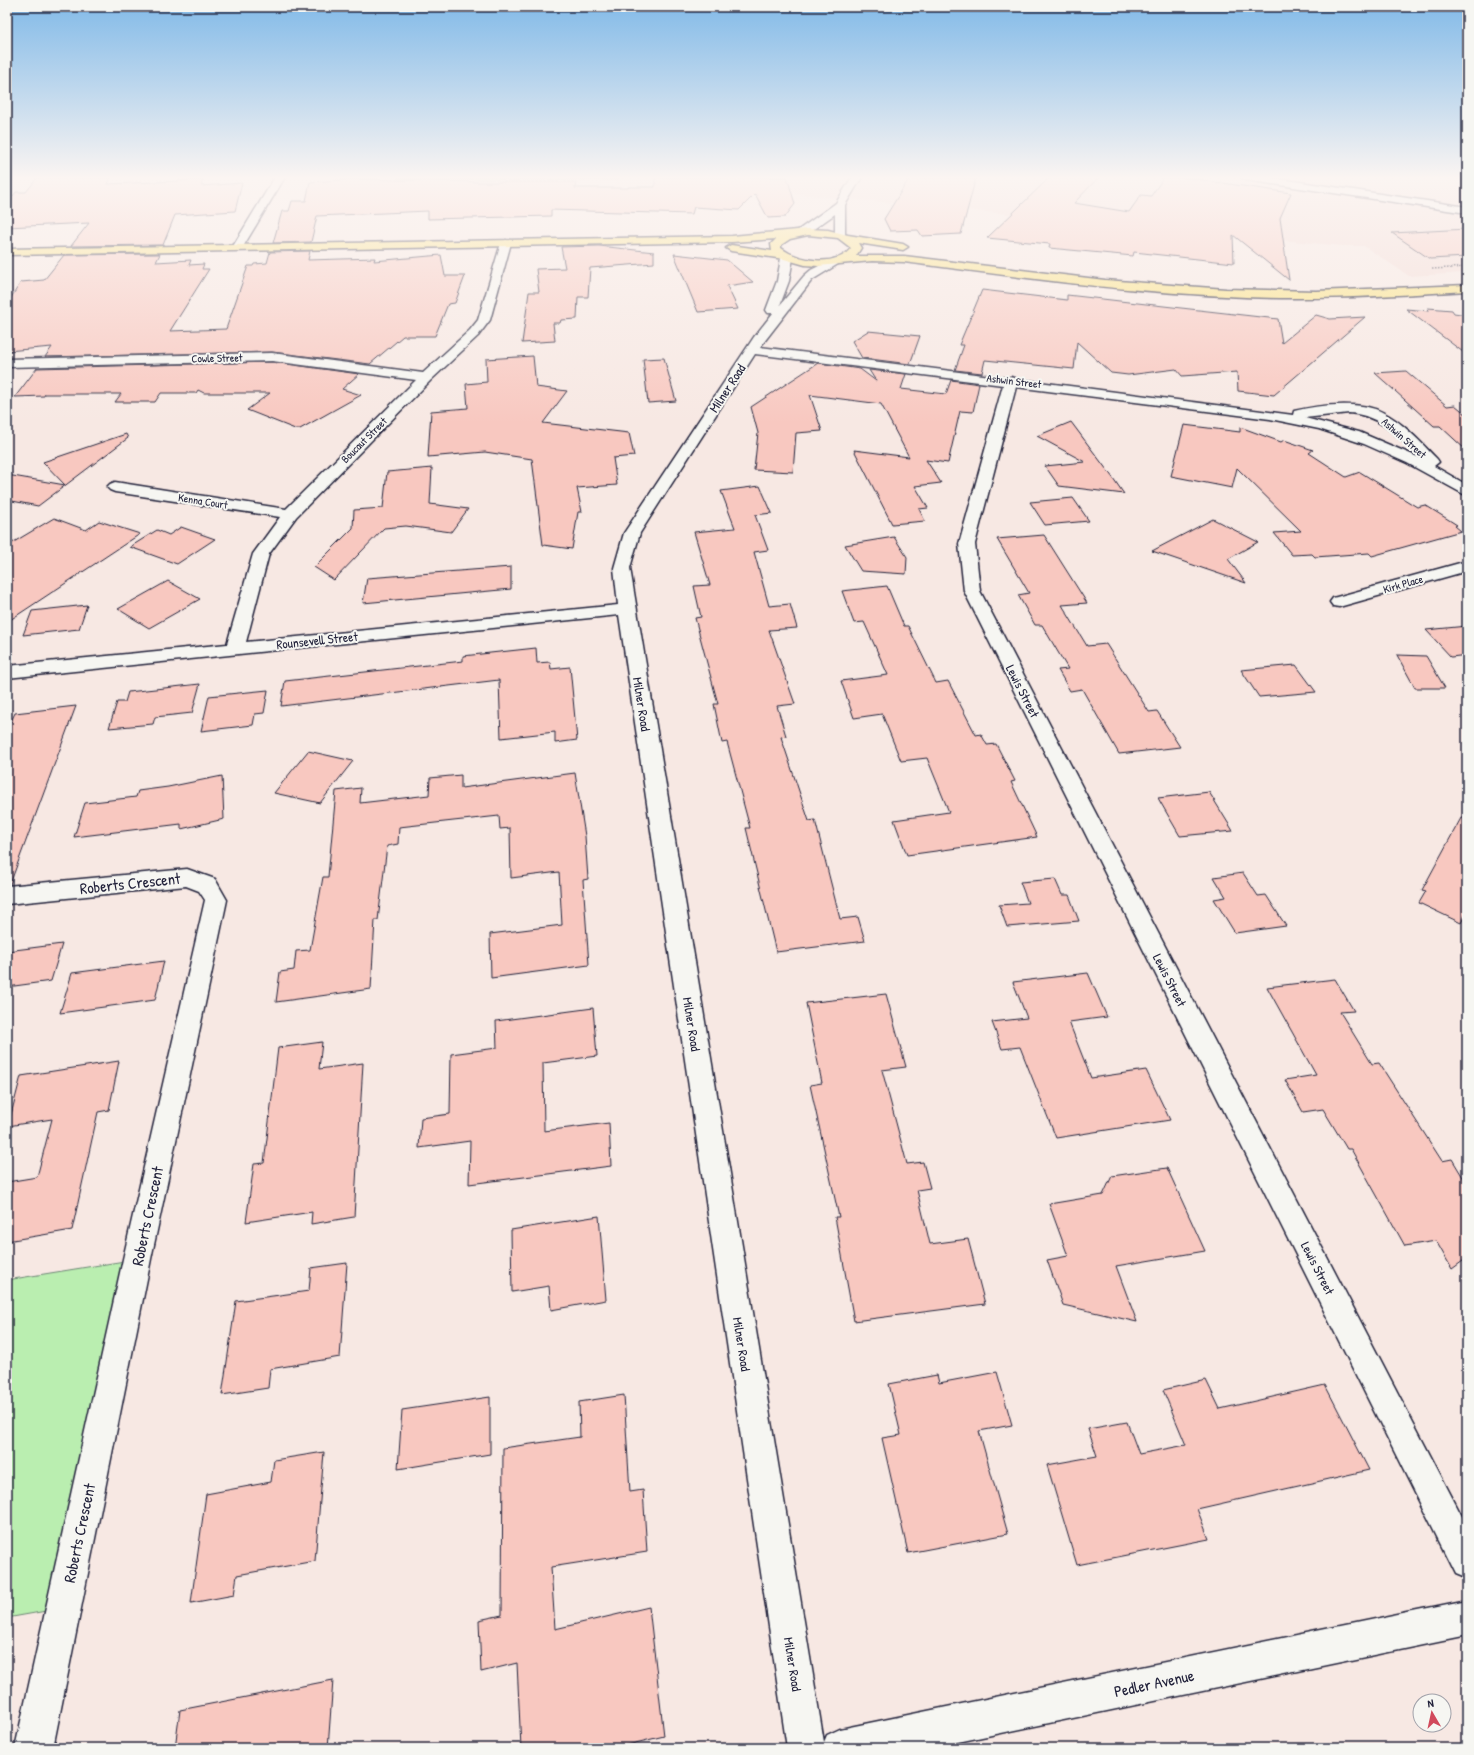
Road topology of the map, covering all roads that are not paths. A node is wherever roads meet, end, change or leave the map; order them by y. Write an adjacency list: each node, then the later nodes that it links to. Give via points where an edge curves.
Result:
1 (501, 259): 10 (street, Boucaut Street, via 484,320 474,333)
2 (785, 259): 8 (street, Milner Road, via 781,288)
3 (794, 259): 6 (main road, via 808,262)
4 (858, 259): 6 (main road)
5 (901, 259): 7 (main road, via 1114,284 1226,293 1330,294)
6 (840, 260): 8 (street, Milner Road, via 808,278)
7 (1467, 288)
8 (756, 344): 11 (street, Ashwin Street); 19 (street, Milner Road, via 632,533 622,568)
9 (7, 363): 10 (street, Cowle Street, via 272,357)
10 (426, 377): 16 (street, Boucaut Street)
11 (1011, 381): 12 (street, Ashwin Street); 23 (street, Lewis Street, via 967,544 972,591)
12 (1275, 416): 13 (street, Ashwin Street, via 1354,435 1405,456); 13 (street, Ashwin Street, via 1346,410 1372,413 1392,425)
13 (1454, 483): 15 (street, Ashwin Street)
14 (115, 487): 16 (street, Kenna Court)
15 (1467, 491)
16 (290, 514): 20 (street, Boucaut Street, via 261,554)
17 (1467, 566): 18 (street, Kirk Place)
18 (1339, 602)
19 (627, 609): 20 (street, Rounsevell Street); 26 (street, Milner Road)
20 (235, 648): 21 (street, Rounsevell Street)
21 (7, 672)
22 (7, 895): 25 (street, Roberts Crescent, via 187,877 207,885 216,900)
23 (1467, 1561)
24 (1467, 1618): 27 (street, Pedler Avenue)
25 (34, 1748)
26 (806, 1748)
27 (840, 1748)

